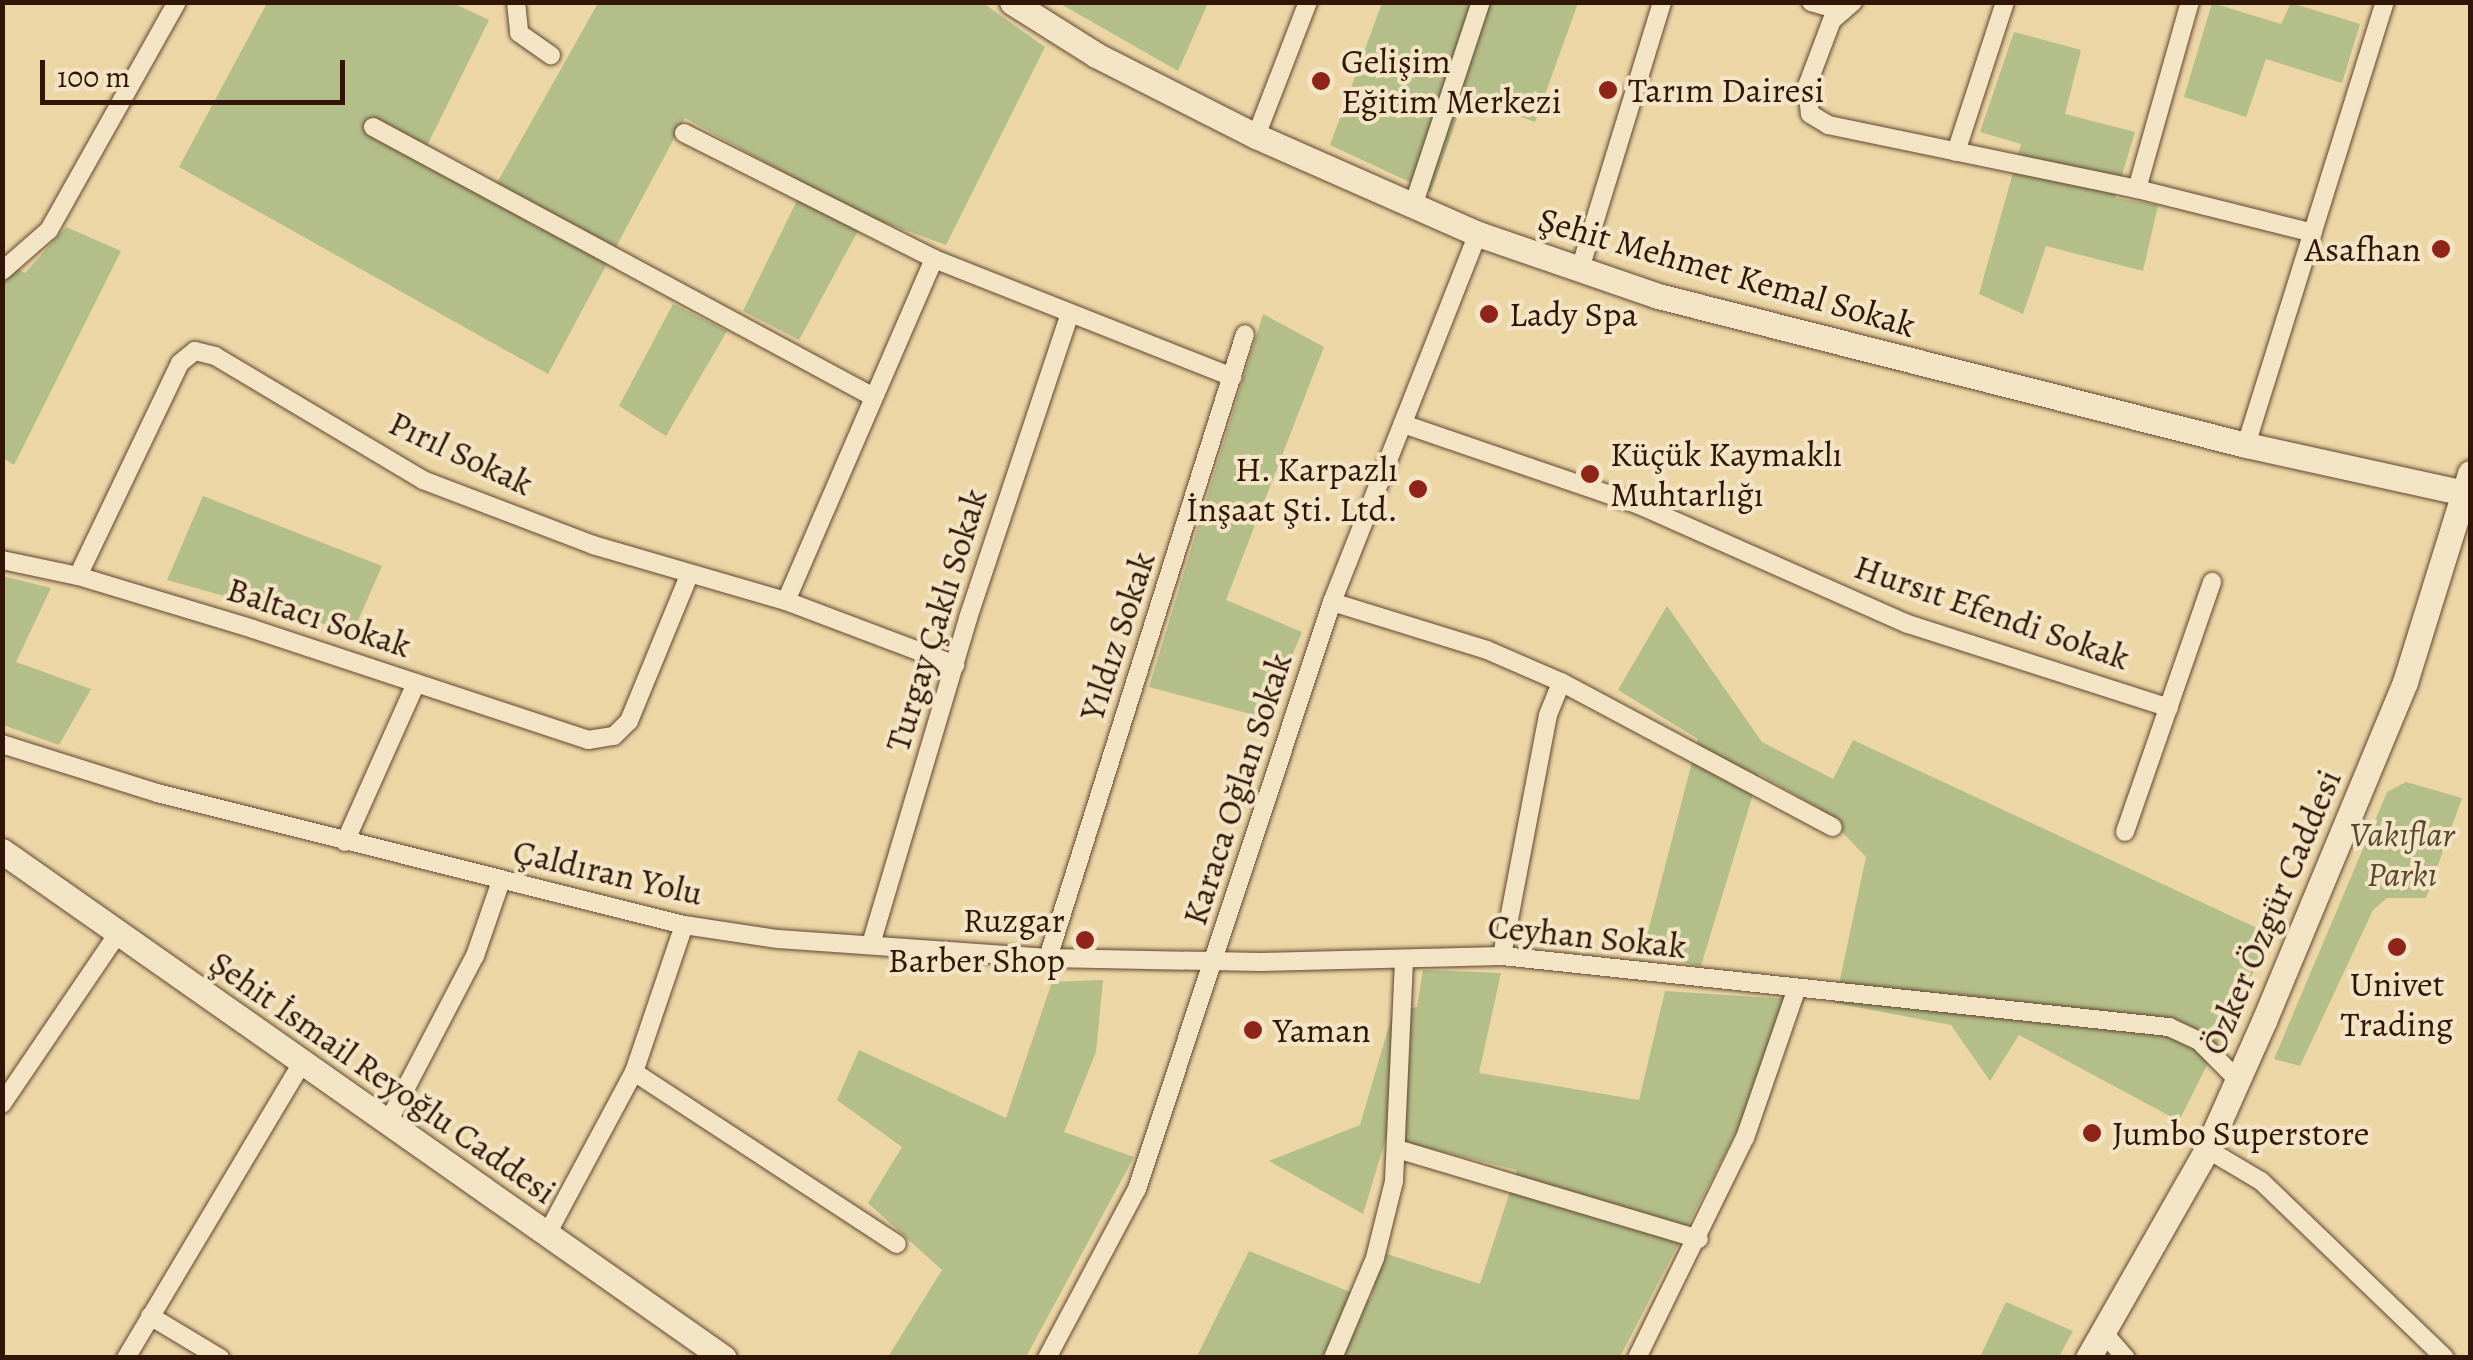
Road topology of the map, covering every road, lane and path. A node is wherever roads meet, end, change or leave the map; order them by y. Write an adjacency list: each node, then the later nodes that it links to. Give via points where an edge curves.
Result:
1 (177, 2): 23 (street, via 49,230)
2 (516, 2): 12 (street, via 519,33)
3 (1012, 2): 15 (street, Şehit Mehmet Kemal Sokak, via 1096,55)
4 (1308, 2): 15 (street)
5 (1481, 2): 18 (street)
6 (1662, 2): 22 (street)
7 (1812, 2): 11 (street)
8 (2005, 2): 16 (street)
9 (2190, 2): 17 (street)
10 (2385, 2): 19 (street)
11 (1848, 7): 16 (street, via 1820,41 1807,86 1810,114 1828,125)
12 (552, 54)
13 (373, 127): 27 (street)
14 (684, 133): 21 (street)
15 (1256, 136): 18 (street, Şehit Mehmet Kemal Sokak)
16 (1956, 152): 17 (street)
17 (2137, 188): 19 (street)
18 (1413, 206): 20 (street, Şehit Mehmet Kemal Sokak)
19 (2313, 233): 29 (street)
20 (1478, 234): 22 (street, Şehit Mehmet Kemal Sokak); 28 (street, Karaca Oğlan Sokak)
21 (934, 259): 24 (street); 27 (street)
22 (1580, 269): 29 (street, Şehit Mehmet Kemal Sokak, via 1744,320)
23 (2, 271)
24 (1069, 317): 26 (street); 37 (street, Turgay Çaklı Sokak)
25 (1245, 334): 26 (street, Yıldız Sokak)
26 (1232, 376): 51 (street, Yıldız Sokak)
27 (870, 395): 35 (street)
28 (1404, 424): 36 (street, Karaca Oğlan Sokak); 40 (street, Hursıt Efendi Sokak, via 1639,505 1908,624)
29 (2246, 445): 30 (street, Şehit Mehmet Kemal Sokak)
30 (2468, 483): 57 (street, Özker Özgür Caddesi, via 2405,682)
31 (2, 560): 32 (street, Baltacı Sokak)
32 (78, 576): 33 (street, Pırıl Sokak, via 180,362 195,351 215,356 423,480); 39 (street, Baltacı Sokak)
33 (688, 578): 35 (street, Pırıl Sokak); 39 (street, Baltacı Sokak, via 630,721 614,736 588,740)
34 (2212, 582): 40 (street)
35 (786, 601): 37 (street, Pırıl Sokak)
36 (1332, 602): 38 (street, via 1487,650); 53 (street, Karaca Oğlan Sokak)
37 (955, 666): 49 (street, Turgay Çaklı Sokak)
38 (1561, 682): 42 (street); 50 (street, via 1548,715)
39 (416, 683): 44 (street)
40 (2168, 708): 43 (street)
41 (2, 744): 44 (street, Çaldıran Yolu)
42 (1833, 828)
43 (2125, 832)
44 (345, 842): 46 (street, Çaldıran Yolu)
45 (2, 850): 48 (street, Şehit İsmail Reyoğlu Caddesi)
46 (501, 882): 47 (street, Çaldıran Yolu); 59 (street, via 475,956)
47 (684, 925): 49 (street, Çaldıran Yolu); 56 (street)
48 (119, 932): 55 (street, Şehit İsmail Reyoğlu Caddesi); 58 (street)
49 (871, 944): 51 (street, Çaldıran Yolu)
50 (1502, 956): 52 (street, Ceyhan Sokak); 54 (street, Ceyhan Sokak)
51 (1048, 958): 53 (street, Çaldıran Yolu)
52 (1404, 959): 53 (street, Ceyhan Sokak); 60 (street)
53 (1216, 960): 70 (street, Karaca Oğlan Sokak, via 1137,1189)
54 (1796, 991): 57 (street, Ceyhan Sokak, via 2169,1026 2199,1041); 63 (street, via 1745,1138)
55 (302, 1063): 59 (street, Şehit İsmail Reyoğlu Caddesi); 65 (street)
56 (634, 1072): 62 (street); 64 (street)
57 (2238, 1080): 61 (street, Özker Özgür Caddesi)
58 (2, 1104)
59 (387, 1124): 62 (street, Şehit İsmail Reyoğlu Caddesi)
60 (1398, 1149): 63 (street); 71 (street, via 1375,1258)
61 (2207, 1149): 66 (street, Özker Özgür Caddesi); 75 (street, via 2261,1182)
62 (546, 1236): 69 (street, Şehit İsmail Reyoğlu Caddesi)
63 (1699, 1238): 72 (street)
64 (897, 1244)
65 (150, 1316): 67 (street); 68 (street)
66 (2102, 1332): 73 (street, Özker Özgür Caddesi); 74 (street)
67 (126, 1358)
68 (220, 1358)
69 (724, 1358)
70 (1047, 1358)
71 (1333, 1358)
72 (1637, 1358)
73 (2088, 1358)
74 (2126, 1358)
75 (2445, 1358)

